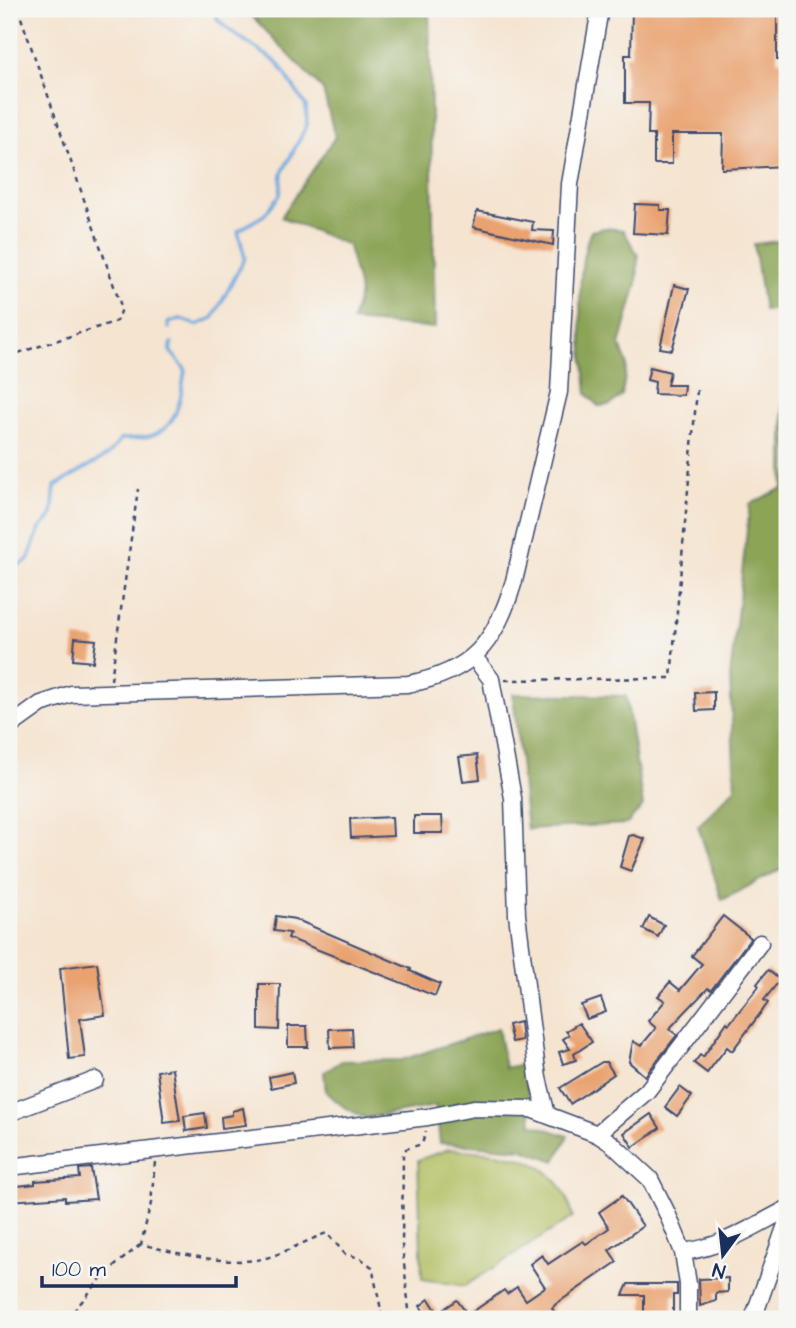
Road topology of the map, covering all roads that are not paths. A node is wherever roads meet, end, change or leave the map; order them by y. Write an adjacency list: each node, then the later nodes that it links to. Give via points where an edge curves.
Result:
1 (600, 9): 2 (street, via 570,184 563,360 553,427 506,607)
2 (474, 657): 3 (street, via 443,676 408,684 71,694 41,704); 7 (street, via 491,679 513,798 517,915)
3 (9, 727)
4 (760, 943): 8 (street, via 647,1091)
5 (95, 1080): 6 (street)
6 (9, 1113)
7 (547, 1115): 8 (street); 9 (street, via 498,1107)
8 (597, 1134): 12 (street, via 650,1179)
9 (9, 1167)
10 (787, 1209): 12 (street, via 729,1241)
11 (787, 1222): 14 (street)
12 (683, 1252): 13 (street)
13 (688, 1319)
14 (753, 1319)

